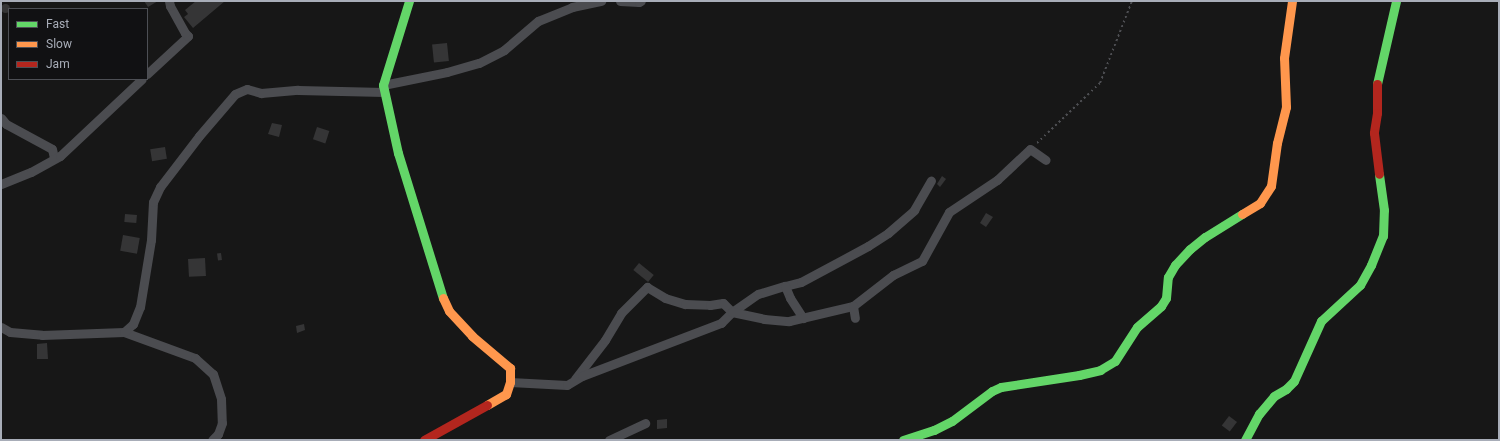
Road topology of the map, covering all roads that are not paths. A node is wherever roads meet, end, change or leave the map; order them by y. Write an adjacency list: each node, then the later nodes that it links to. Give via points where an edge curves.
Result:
1 (169, 1): 8 (street, via 184,33 190,32)
2 (409, 1): 10 (street)
3 (600, 1): 10 (street, via 572,7 538,21 504,50 479,63)
4 (620, 1): 5 (street)
5 (640, 1)
6 (1292, 1): 29 (street, via 1284,58 1286,107 1277,143 1271,186 1260,203 1205,237 1174,265 1168,277 1166,298 1161,306 1137,327 1115,361 1100,370 1079,375 1001,387 952,421)
7 (1396, 1): 30 (street, via 1376,87 1377,113 1374,133 1384,210 1383,236 1360,286 1321,321 1294,381 1274,396 1259,414)
8 (148, 73)
9 (141, 80): 12 (street, via 74,143)
10 (383, 89): 22 (street, via 298,90 275,93 247,89 235,94 198,136 160,187 153,202 151,240 140,307 133,324); 23 (street, via 398,153 439,289 449,311 472,336 510,368)
11 (1, 118): 12 (street, via 6,124 52,149)
12 (54, 158): 15 (street, via 31,172)
13 (1046, 160): 17 (street, via 1030,149 987,188 950,212 922,261 893,275)
14 (931, 180): 16 (street, via 914,210 888,233 801,282)
15 (1, 184)
16 (785, 286): 18 (street, via 758,294); 19 (street)
17 (853, 306): 19 (street); 20 (street)
18 (732, 312): 19 (street, via 764,319 788,321); 24 (street, via 721,324 582,376); 24 (street, via 723,303 685,304 665,298 647,287 622,313)
19 (803, 318)
20 (855, 318)
21 (1, 327): 22 (street, via 10,332 42,335)
22 (124, 332): 26 (street, via 195,358 213,374 221,399 222,422 218,434)
23 (510, 382): 24 (street, via 567,385); 27 (street, via 506,394)
24 (573, 382)
25 (645, 423): 28 (street)
26 (212, 440)
27 (424, 440)
28 (609, 440)
29 (903, 440)
30 (1245, 440)

